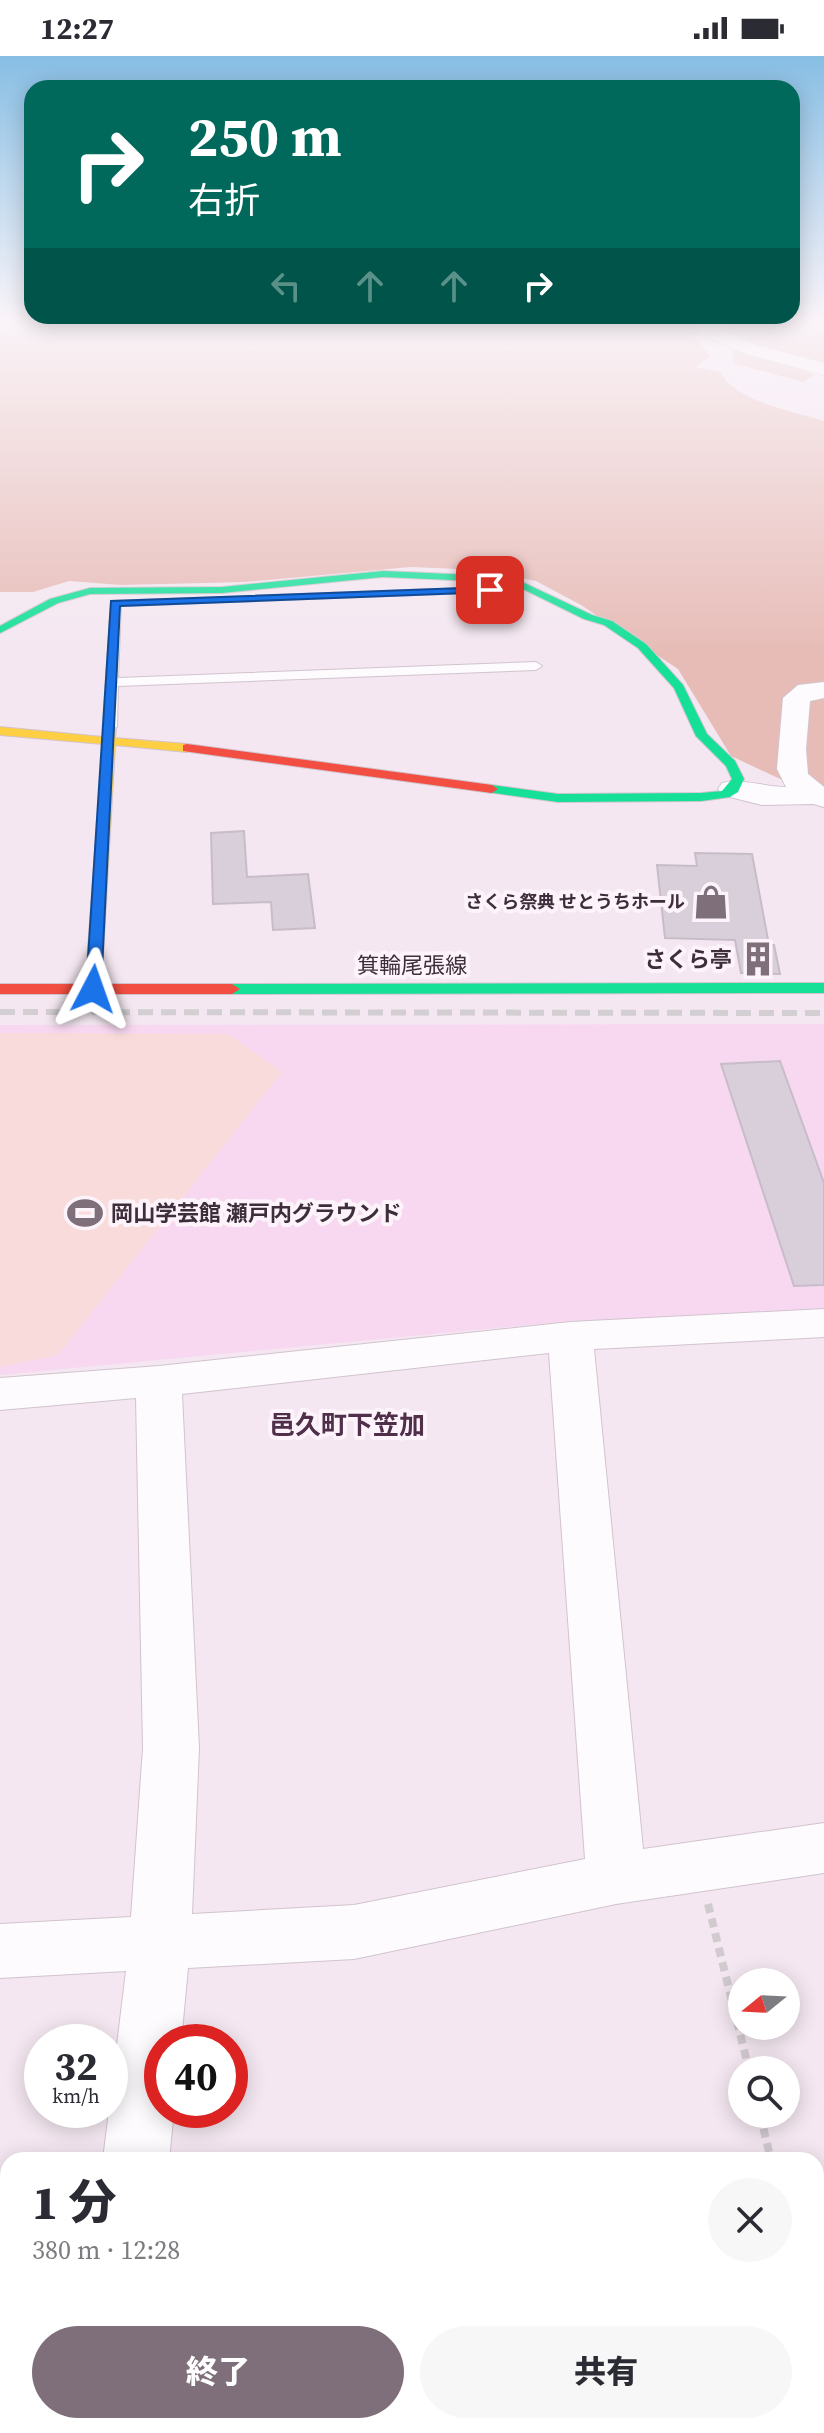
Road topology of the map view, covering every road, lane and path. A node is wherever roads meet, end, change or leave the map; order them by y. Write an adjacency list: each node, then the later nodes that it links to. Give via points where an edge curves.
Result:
1 (490, 590): 4 (lane, via 115,603)
2 (0, 630): 8 (street, via 26,614 90,591 237,589 383,574 497,579 608,623 642,646 679,687 702,736 731,764 738,779)
3 (536, 666): 4 (lane)
4 (112, 682): 7 (lane)
5 (824, 690): 9 (street, via 797,698 792,763 793,775)
6 (0, 731): 7 (street)
7 (109, 734): 8 (street, via 558,798 701,797); 12 (street)
8 (733, 789): 9 (street, via 762,796)
9 (820, 797)
10 (824, 988): 12 (street, 箕輪尾張線)
11 (0, 989): 12 (street, 箕輪尾張線)
12 (93, 989)
13 (824, 1323): 14 (street)
14 (570, 1336): 15 (street); 19 (street)
15 (159, 1381): 16 (street); 20 (street, via 171,1748)
16 (0, 1394)
17 (824, 1848): 18 (street)
18 (689, 1868): 19 (street); 22 (path, via 709,1907)
19 (616, 1878): 20 (street, via 354,1932)
20 (160, 1942): 21 (street); 24 (street)
21 (0, 1951)
22 (746, 2056)
23 (763, 2128): 25 (path)
24 (137, 2152)
25 (769, 2152)

